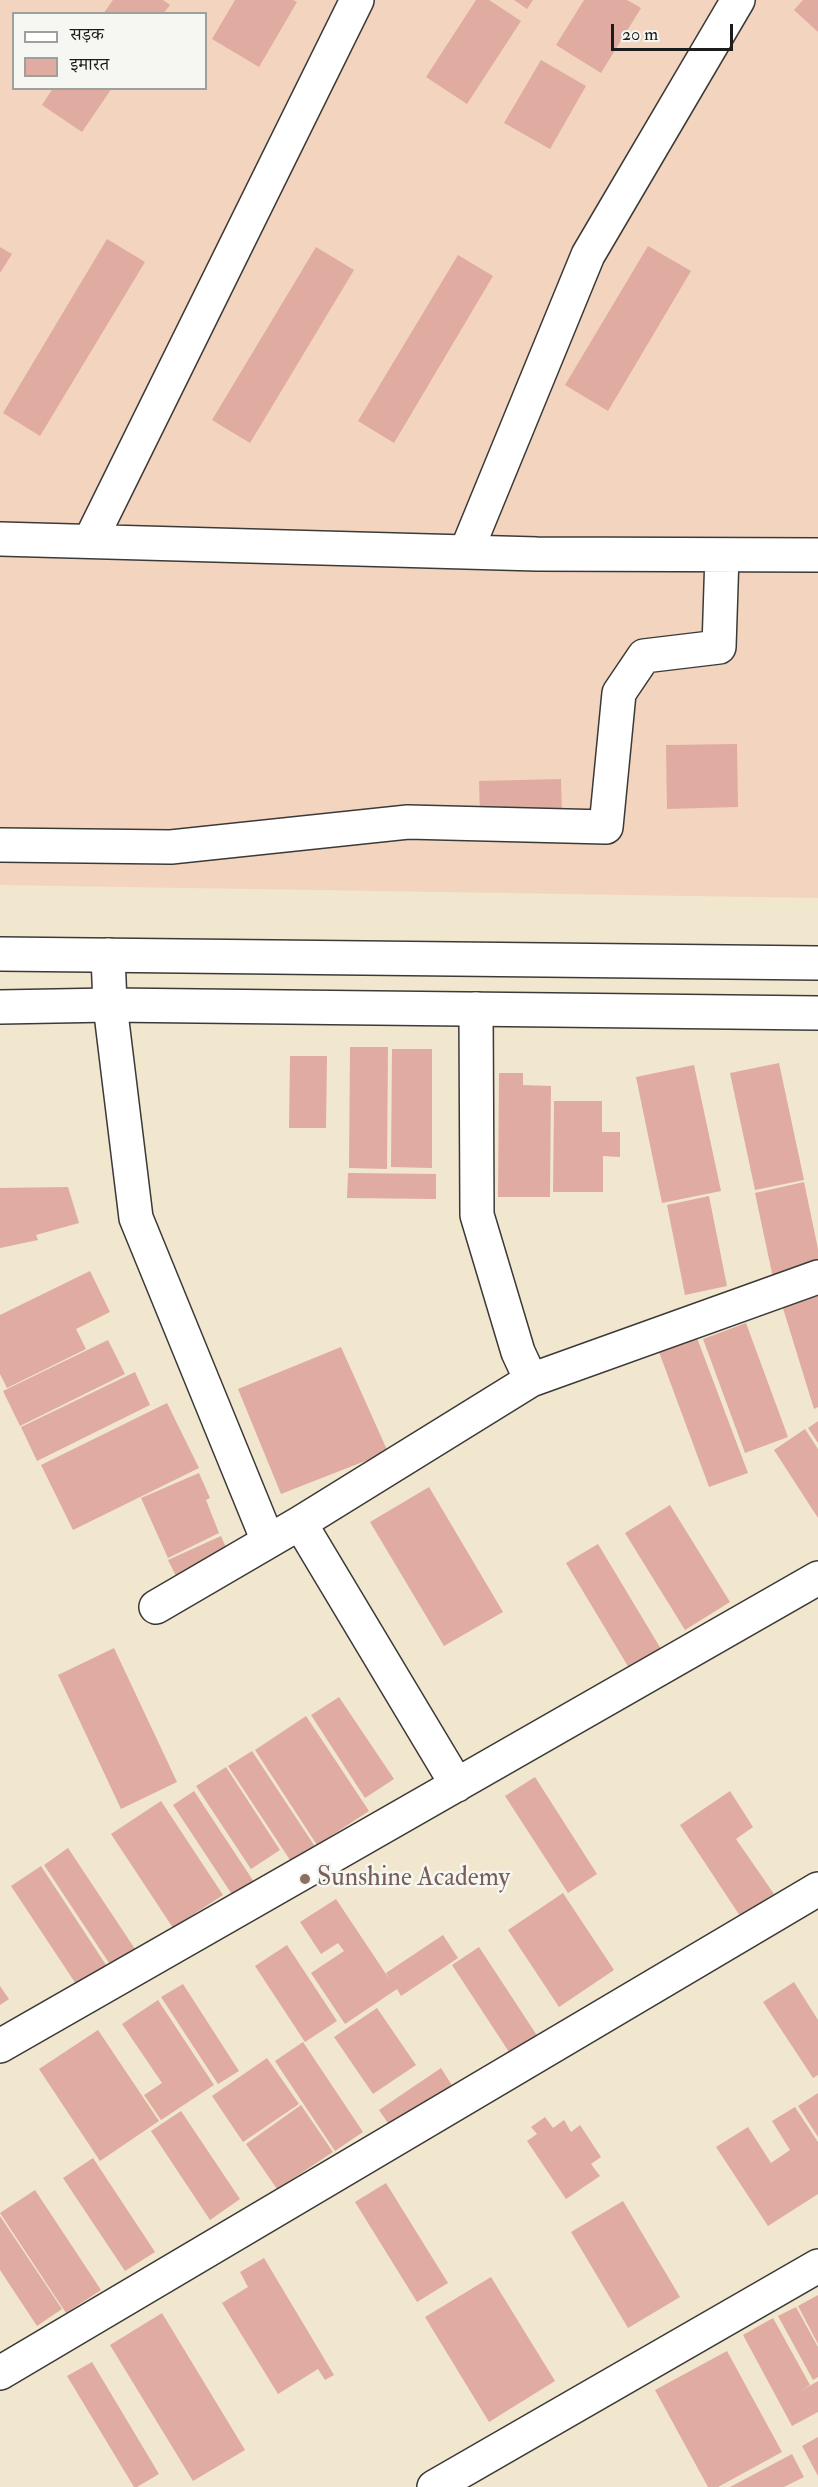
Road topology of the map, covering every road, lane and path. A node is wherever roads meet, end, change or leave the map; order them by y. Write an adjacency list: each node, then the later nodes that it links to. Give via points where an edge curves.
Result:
1 (357, 0): 4 (street)
2 (738, 0): 5 (street, via 588,255)
3 (0, 539): 4 (street)
4 (90, 541): 5 (street)
5 (466, 552): 6 (street)
6 (722, 555): 7 (street); 8 (street, via 719,647 644,656 619,693 606,827 408,822 171,847)
7 (818, 555)
8 (0, 845)
9 (0, 954): 10 (street)
10 (108, 955): 11 (street); 12 (street)
11 (818, 963)
12 (110, 1005): 13 (street); 14 (street); 19 (street, via 136,1218)
13 (0, 1007)
14 (476, 1009): 15 (street); 17 (street, via 477,1215 518,1352)
15 (818, 1013)
16 (818, 1276): 17 (street)
17 (531, 1380): 18 (street)
18 (300, 1523): 19 (street); 22 (street)
19 (268, 1541): 21 (street)
20 (818, 1578): 22 (street)
21 (156, 1607)
22 (457, 1785): 24 (street)
23 (818, 1889): 26 (street)
24 (0, 2046)
25 (818, 2266): 27 (street)
26 (0, 2373)
27 (434, 2487)

